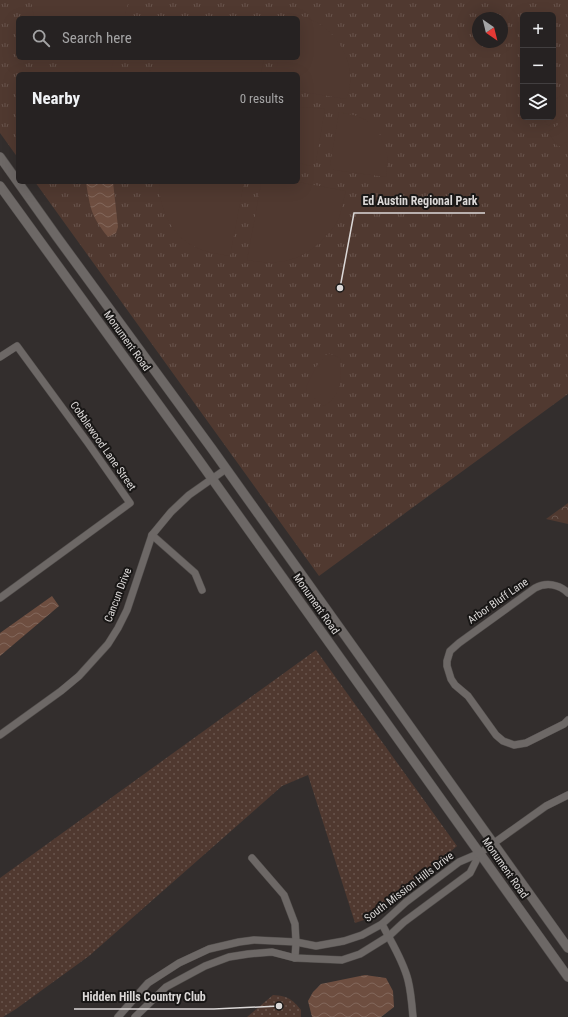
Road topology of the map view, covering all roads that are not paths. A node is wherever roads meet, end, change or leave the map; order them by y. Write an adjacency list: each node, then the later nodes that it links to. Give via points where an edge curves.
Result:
1 (0, 157): 2 (street, Monument Road)
2 (16, 179)
3 (19, 184): 5 (street, Monument Road)
4 (0, 186): 6 (street, Monument Road)
5 (57, 237): 6 (street); 8 (street, Monument Road)
6 (44, 247): 9 (street, Monument Road)
7 (0, 357): 13 (street, Cobblewood Lane Street, via 17,346 130,503)
8 (226, 469): 9 (street, Cancun Drive); 17 (street, Monument Road)
9 (212, 479): 10 (street, Cancun Drive, via 171,512); 18 (street, Monument Road)
10 (152, 535): 11 (street, via 195,573); 15 (street, Cancun Drive, via 127,610 108,644 79,676)
11 (202, 590)
12 (568, 593): 14 (street, Arbor Bluff Lane, via 552,584 539,585 459,643 450,651 447,666 450,679 468,696 503,741 514,745 526,743)
13 (0, 598)
14 (568, 720)
15 (0, 735)
16 (568, 795): 17 (street, South Mission Hills Drive, via 546,806)
17 (493, 844): 18 (street, South Mission Hills Drive); 23 (street, Monument Road)
18 (480, 853): 20 (street, South Mission Hills Drive, via 459,862 406,902); 21 (street, via 470,873); 25 (street, Monument Road)
19 (252, 858): 22 (street, via 284,895 294,924)
20 (382, 924): 21 (street); 22 (street, South Mission Hills Drive, via 344,941 316,946)
21 (389, 936): 24 (street, via 360,954 342,960); 30 (street, via 408,980)
22 (296, 942): 24 (street); 26 (street, South Mission Hills Drive, via 254,940 209,949)
23 (568, 948)
24 (295, 958): 27 (street, via 272,952 229,957 204,966)
25 (568, 977)
26 (155, 978): 27 (street); 28 (street, South Mission Hills Drive, via 134,996)
27 (164, 989): 29 (street)
28 (118, 1017)
29 (135, 1017)
30 (413, 1017)

